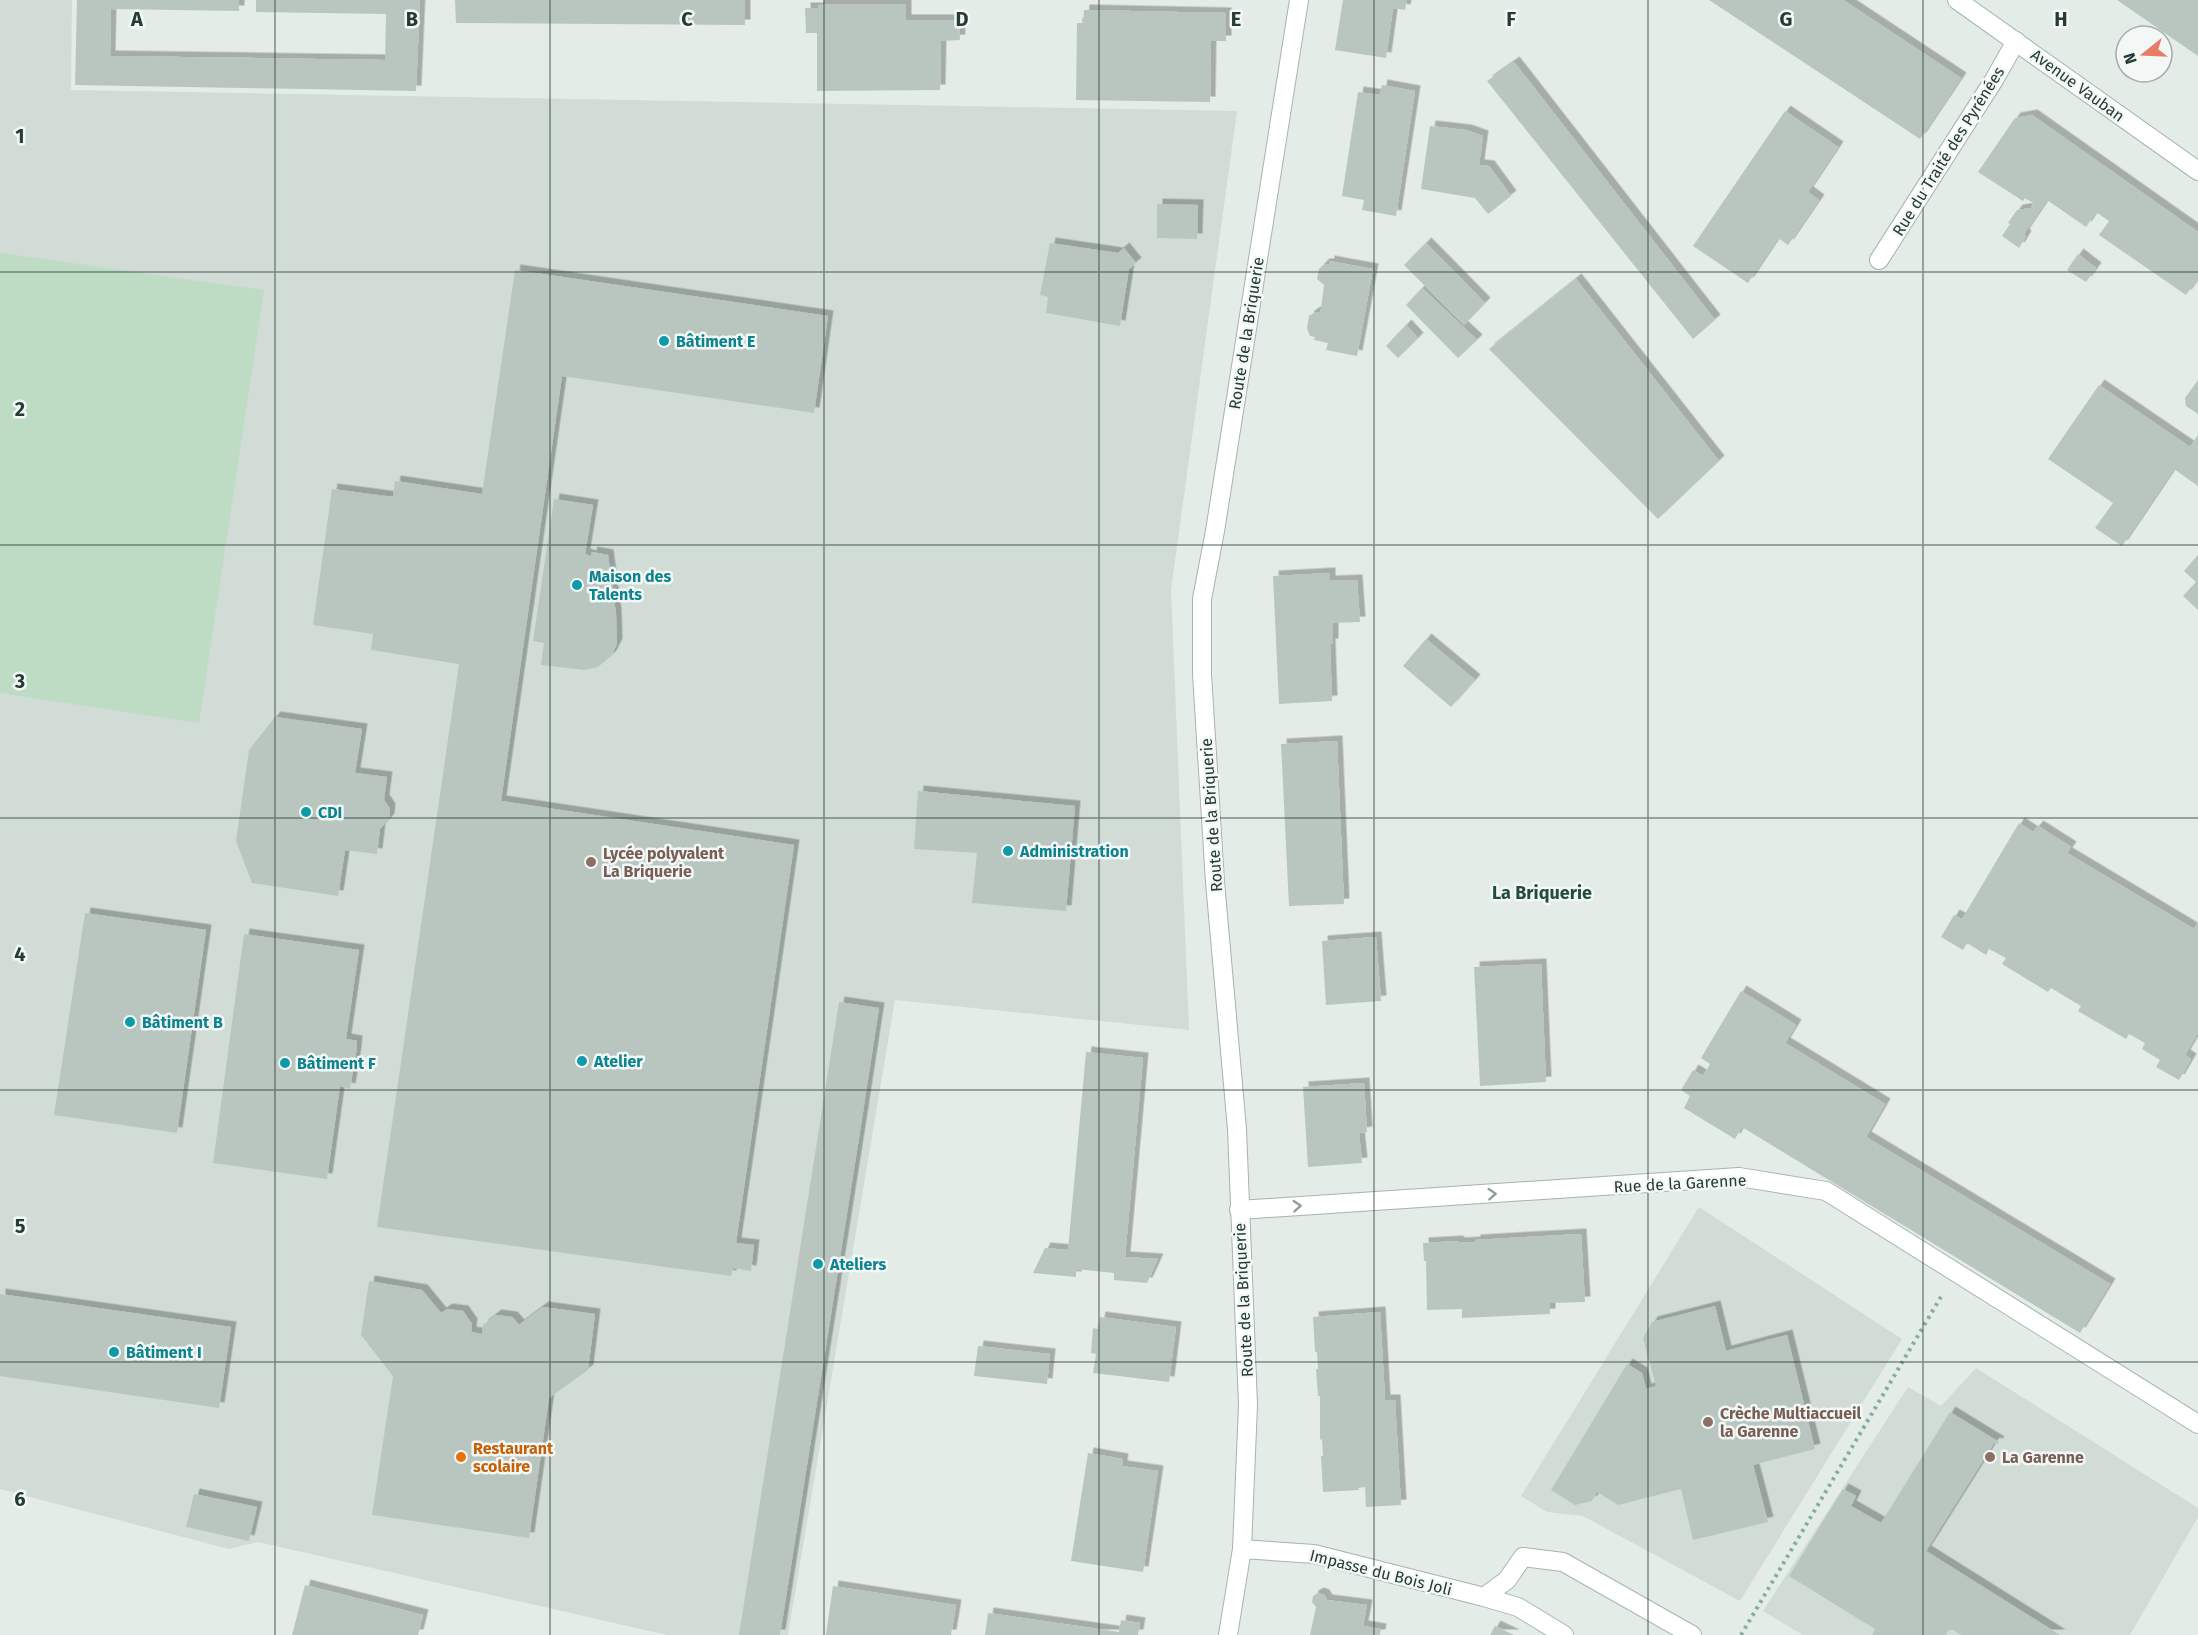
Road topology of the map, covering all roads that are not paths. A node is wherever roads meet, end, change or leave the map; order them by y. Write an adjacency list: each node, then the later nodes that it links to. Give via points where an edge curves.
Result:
1 (1299, 0): 6 (street, Route de la Briquerie, via 1202,599 1202,674 1215,882 1237,1128)
2 (1957, 0): 3 (street, Avenue Vauban)
3 (2016, 41): 4 (street, Avenue Vauban); 5 (street, Rue du Traité des Pyrénées)
4 (2198, 171)
5 (1879, 260)
6 (1239, 1210): 7 (street, Rue de la Garenne, one-way to 7, via 1740,1177 1826,1191); 8 (street, Route de la Briquerie, via 1248,1405)
7 (2198, 1424)
8 (1242, 1549): 9 (street, Impasse du Bois Joli, via 1314,1554); 10 (street, Route de la Briquerie)
9 (1484, 1597): 11 (street, Impasse du Bois Joli, via 1518,1607); 12 (street, via 1507,1580 1523,1557 1563,1562)
10 (1228, 1635)
11 (1564, 1635)
12 (1692, 1635)

